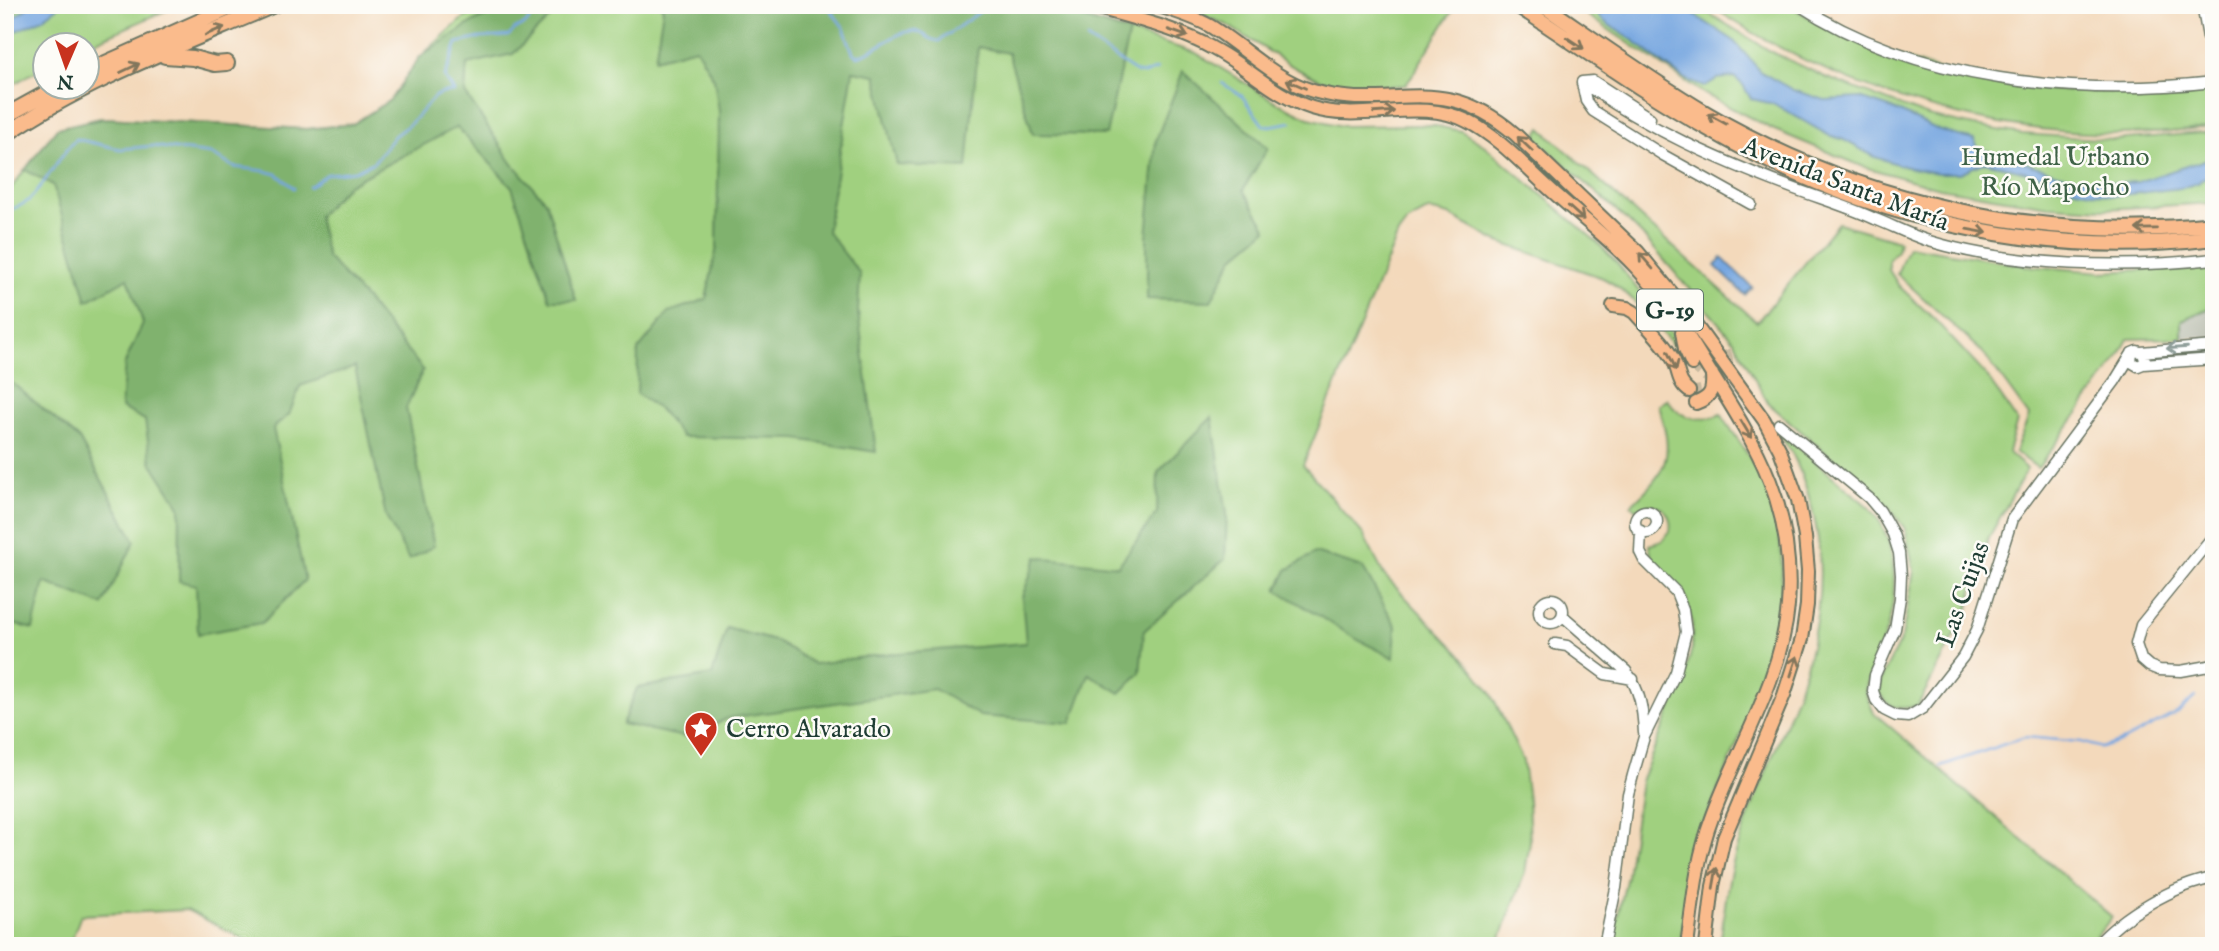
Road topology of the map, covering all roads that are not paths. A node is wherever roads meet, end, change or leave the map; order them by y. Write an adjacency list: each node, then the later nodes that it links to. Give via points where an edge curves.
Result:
1 (236, 5): 11 (highway)
2 (274, 5): 9 (highway, one-way to 2)
3 (1089, 5): 22 (main road, G-19, one-way to 22, via 1195,39 1284,96 1312,108 1342,114 1440,112 1469,122 1623,254)
4 (1155, 5): 22 (main road, G-19, one-way to 4, via 1638,252 1516,134 1488,113 1436,96 1350,97 1304,88 1211,27)
5 (1517, 5): 19 (highway, one-way to 19, via 1732,142 1890,209 1967,229 2047,241 2130,244)
6 (1543, 5): 18 (highway, one-way to 6, via 2138,229 2046,225 1950,211 1886,192 1793,157 1714,118)
7 (1799, 5): 13 (street, via 1882,46 1988,76 2097,88)
8 (2202, 5): 12 (street)
9 (156, 56): 10 (highway); 16 (highway, one-way to 9)
10 (227, 64)
11 (102, 65)
12 (2214, 69)
13 (2214, 82)
14 (32, 101): 15 (highway)
15 (5, 116)
16 (5, 135)
17 (1751, 204): 20 (street, Avenida Santa María, via 1593,111 1582,82 1593,81 1714,155 1903,231 1958,248 2084,263)
18 (2214, 224)
19 (2214, 238)
20 (2214, 259)
21 (1613, 306): 31 (main road, one-way to 31, via 1634,312 1668,352)
22 (1684, 320): 24 (main road, via 1709,332); 27 (main road, via 1685,349); 29 (main road, G-19); 44 (main road, G-19, one-way to 22, via 1724,838 1798,656 1808,571 1800,510 1780,450 1745,393)
23 (2214, 346): 25 (street, one-way to 25)
24 (1724, 349)
25 (2136, 354): 28 (street, via 2145,357); 30 (street, Las Cuijas)
26 (2214, 359): 28 (street)
27 (1692, 363)
28 (2141, 365): 30 (street, Las Cuijas)
29 (1712, 374): 32 (main road, G-19); 32 (main road, via 1712,393 1696,403)
30 (2115, 380): 33 (street, Las Cuijas, via 2012,519 1977,629 1963,657 1923,708 1908,717 1884,709 1873,691 1875,675 1892,639 1900,598 1901,563 1893,534 1858,487)
31 (1689, 391)
32 (1730, 404): 43 (main road, G-19, one-way to 43, via 1766,466 1780,508 1788,556 1788,605 1779,656 1701,848)
33 (1779, 424)
34 (1641, 531): 40 (street, via 1640,552 1676,592 1686,632 1676,672)
35 (2214, 535): 38 (street, via 2141,625 2136,645 2141,659 2160,670)
36 (1563, 616): 39 (street)
37 (1555, 644): 39 (street, via 1567,646 1605,674)
38 (2214, 665)
39 (1633, 680): 40 (street)
40 (1644, 737): 42 (street, via 1628,794)
41 (2214, 878): 45 (street, via 2134,913)
42 (1604, 946)
43 (1687, 946)
44 (1706, 946)
45 (2096, 946)

